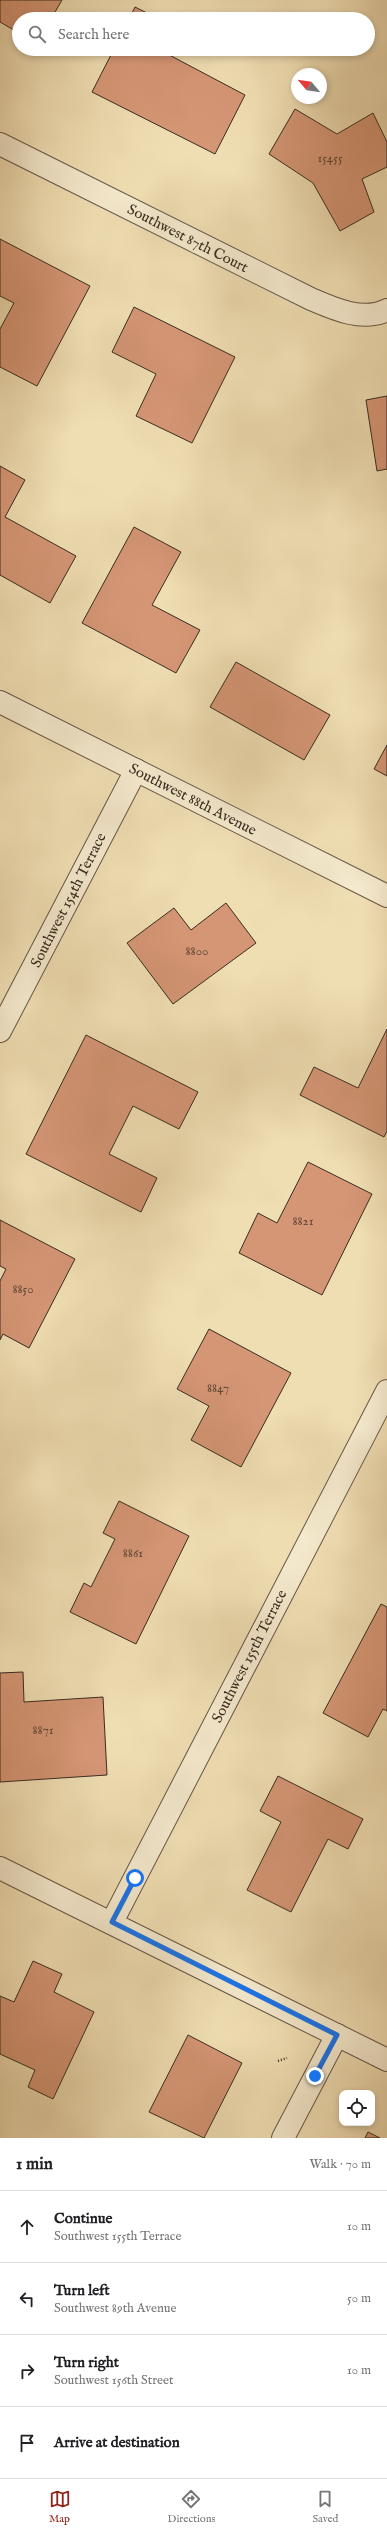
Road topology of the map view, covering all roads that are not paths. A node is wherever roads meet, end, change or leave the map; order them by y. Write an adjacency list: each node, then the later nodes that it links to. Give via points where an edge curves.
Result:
1 (0, 144): 2 (street, Southwest 87th Court, via 311,299 349,313 366,315)
2 (384, 311)
3 (0, 702): 4 (street, Southwest 88th Avenue)
4 (136, 770): 5 (street, Southwest 88th Avenue); 6 (street, Southwest 154th Terrace)
5 (387, 896)
6 (0, 1031)
7 (387, 1391): 9 (street, Southwest 155th Terrace)
8 (0, 1868): 9 (street)
9 (112, 1922): 10 (street)
10 (337, 2035): 11 (street); 12 (street)
11 (387, 2060)
12 (283, 2138)

